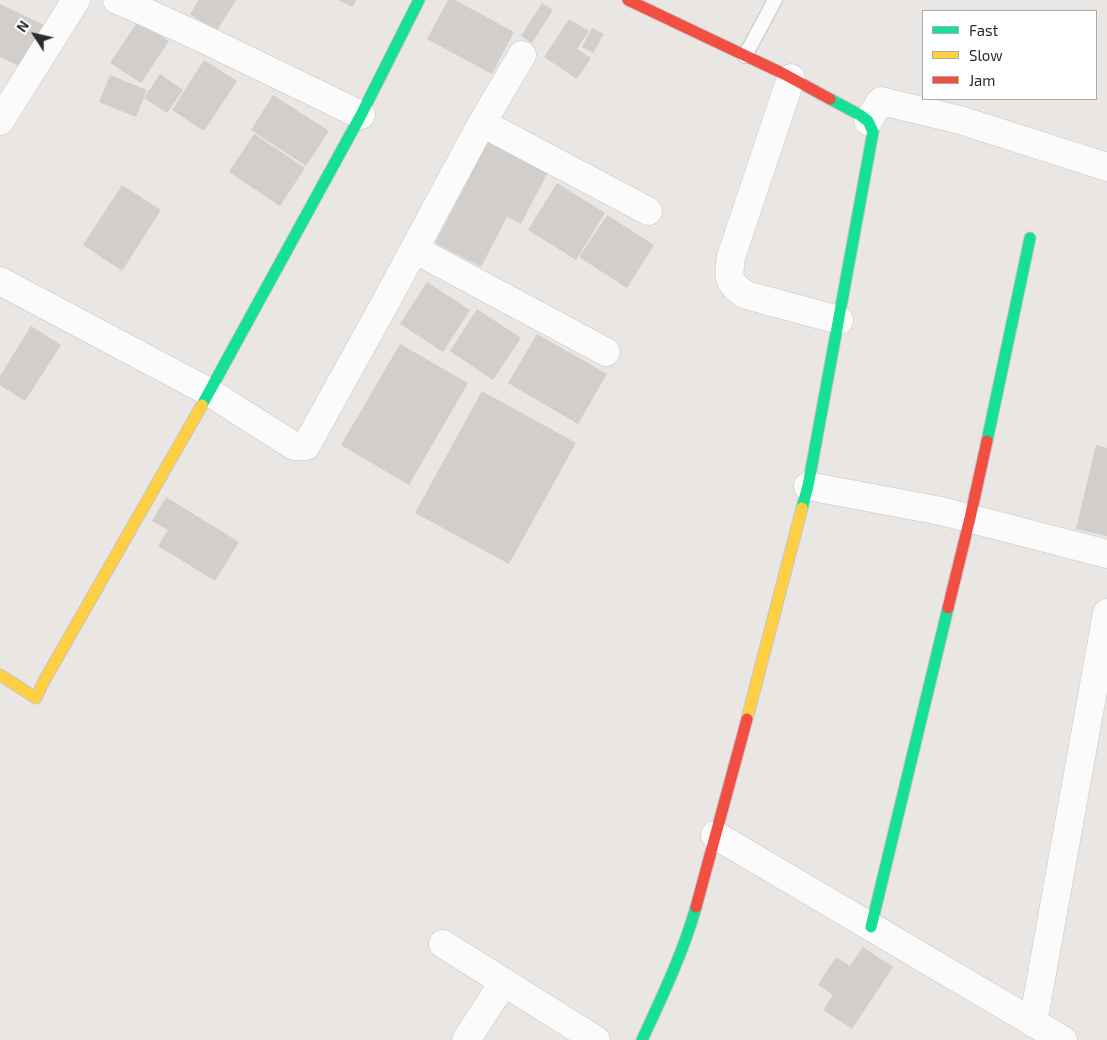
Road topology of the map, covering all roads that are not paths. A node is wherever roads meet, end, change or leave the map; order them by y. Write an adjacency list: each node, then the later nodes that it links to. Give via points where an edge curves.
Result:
1 (76, 0): 10 (street)
2 (117, 0): 9 (street)
3 (419, 0): 9 (street)
4 (628, 0): 7 (street)
5 (775, 0): 7 (lane)
6 (522, 55): 12 (street)
7 (745, 56): 8 (street)
8 (791, 78): 11 (street); 18 (street, via 731,257 729,274 734,286 746,295)
9 (361, 115): 20 (street)
10 (0, 121)
11 (868, 121): 13 (street, via 881,100 960,120); 18 (street, via 873,132)
12 (482, 123): 14 (street); 16 (street)
13 (1107, 167)
14 (648, 211)
15 (1030, 238): 22 (street)
16 (414, 249): 19 (street); 20 (street, via 306,446 294,446)
17 (0, 281): 20 (street)
18 (839, 320): 21 (street)
19 (606, 352)
20 (209, 392): 25 (street, via 36,698)
21 (808, 486): 22 (street); 26 (street)
22 (970, 518): 23 (street); 27 (street)
23 (1107, 554)
24 (1107, 613): 30 (street)
25 (0, 675)
26 (715, 835): 27 (street); 33 (street, via 690,928)
27 (871, 927): 30 (street)
28 (443, 944): 29 (street)
29 (504, 982): 31 (street); 32 (street)
30 (1033, 1023): 34 (street)
31 (466, 1040)
32 (596, 1040)
33 (642, 1040)
34 (1063, 1040)

